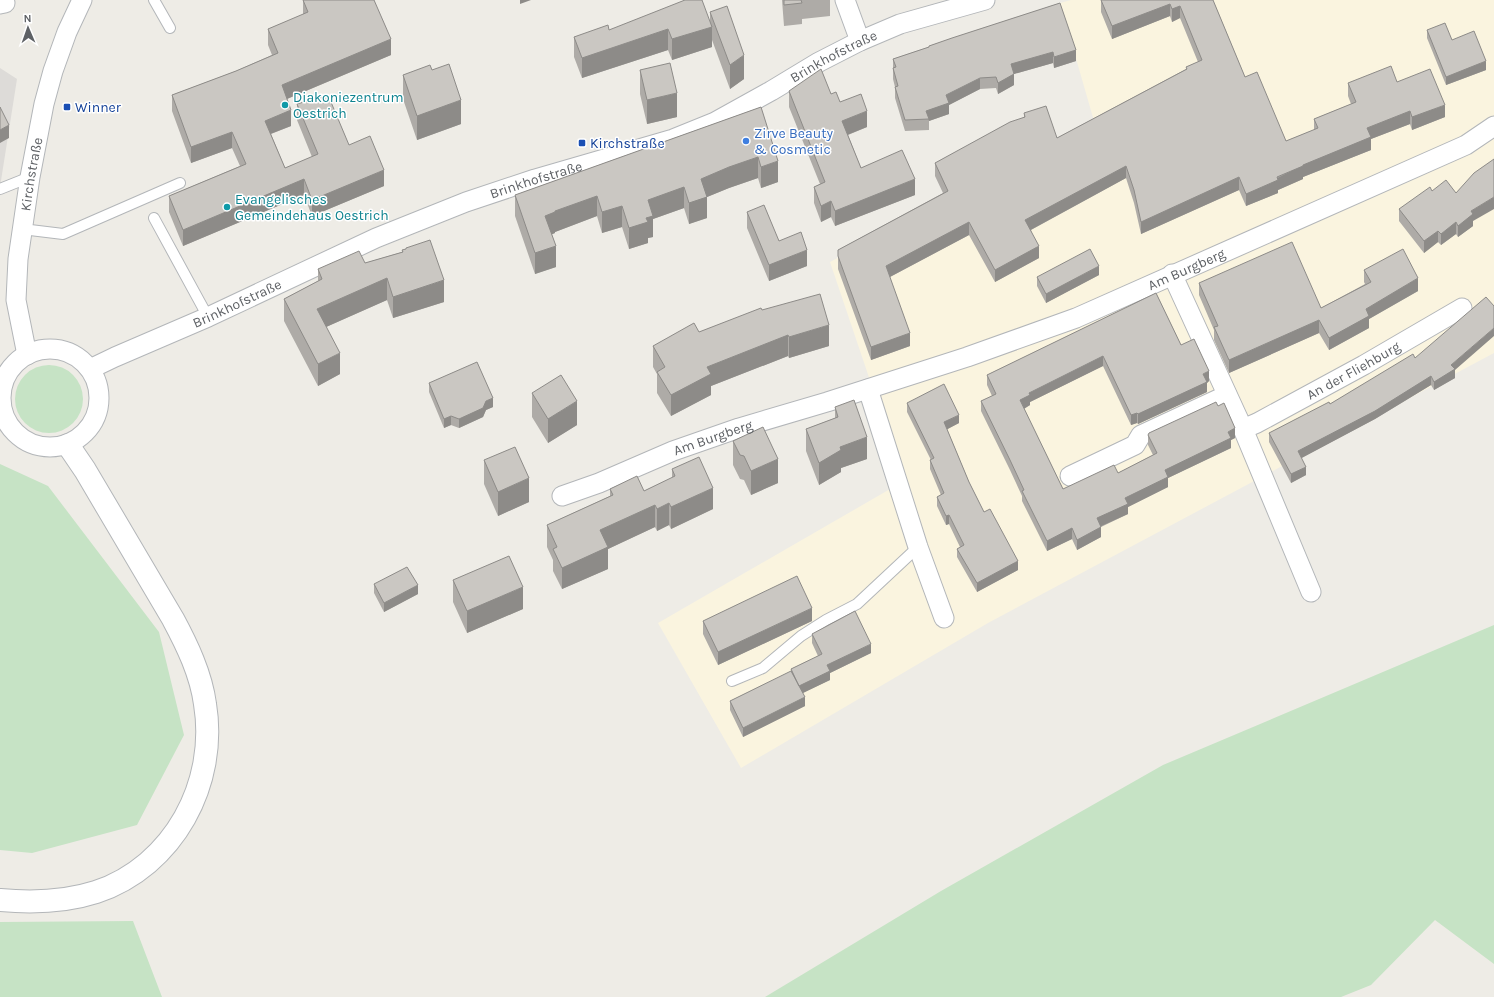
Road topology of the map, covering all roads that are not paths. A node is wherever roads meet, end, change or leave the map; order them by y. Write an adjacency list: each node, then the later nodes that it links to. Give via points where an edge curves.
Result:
1 (82, 0): 8 (street, Kirchstraße, via 53,71)
2 (154, 0): 5 (lane)
3 (845, 0): 6 (street)
4 (985, 0): 6 (street, Brinkhofstraße, via 900,24)
5 (170, 28)
6 (860, 41): 15 (street, Brinkhofstraße, via 714,122 673,138 466,202 376,238)
7 (1494, 126): 13 (street, Am Burgberg, via 1466,144)
8 (30, 178): 10 (lane); 12 (street, Kirchstraße)
9 (180, 183): 12 (lane, via 63,234)
10 (0, 189)
11 (154, 218): 15 (lane)
12 (22, 229): 16 (street, Kirchstraße, via 16,300)
13 (1172, 274): 19 (street, Am Burgberg, via 1076,318); 20 (street)
14 (1462, 308): 22 (street, An der Fliehburg, via 1364,365)
15 (208, 317): 17 (street, Brinkhofstraße)
16 (27, 355): 17 (street, via 44,350 61,350 77,357); 18 (street, via 14,364)
17 (90, 369): 23 (street, via 98,387 98,408 91,426)
18 (3, 378): 21 (street, via 0,398)
19 (868, 389): 25 (street, Am Burgberg, via 673,451); 26 (street)
20 (1227, 395): 22 (street); 24 (street, via 1141,435 1135,445)
21 (2, 420): 23 (street, via 17,436 31,444 47,448)
22 (1243, 429): 27 (street)
23 (68, 444): 30 (street, via 184,640 205,703 207,752 200,785 184,820 172,838 139,870 98,891 74,898 32,902)
24 (1070, 476)
25 (562, 496)
26 (918, 547): 28 (street); 29 (lane, via 857,604 801,636 763,668)
27 (1311, 592)
28 (944, 618)
29 (732, 681)
30 (0, 900)

